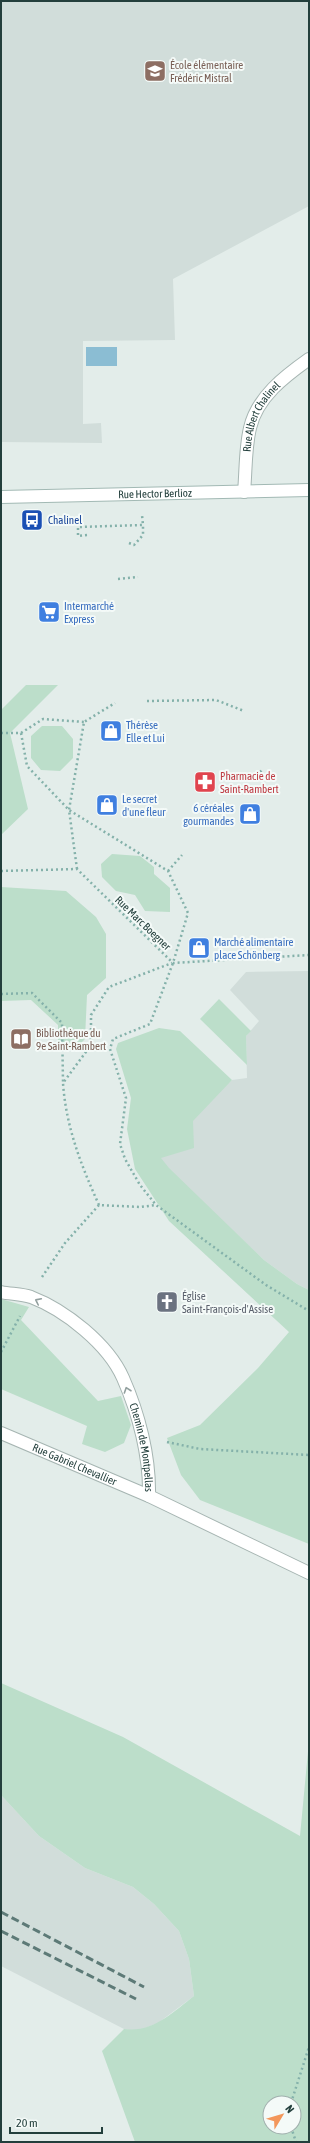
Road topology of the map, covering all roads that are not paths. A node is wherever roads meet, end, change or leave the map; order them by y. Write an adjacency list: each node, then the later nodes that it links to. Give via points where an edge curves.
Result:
1 (309, 359): 3 (street, Rue Albert Chalinel, via 264,399 250,426)
2 (309, 490): 3 (street, Rue Hector Berlioz)
3 (244, 492): 4 (street, Rue Hector Berlioz)
4 (1, 497)
5 (1, 1292): 7 (street, Chemin de Montpellas, one-way to 5, via 149,1469 143,1437 123,1377 106,1352 66,1314 30,1297)
6 (1, 1433): 7 (street, Rue Gabriel Chevallier)
7 (149, 1496): 8 (street, Chemin de Montpellas)
8 (309, 1573)

